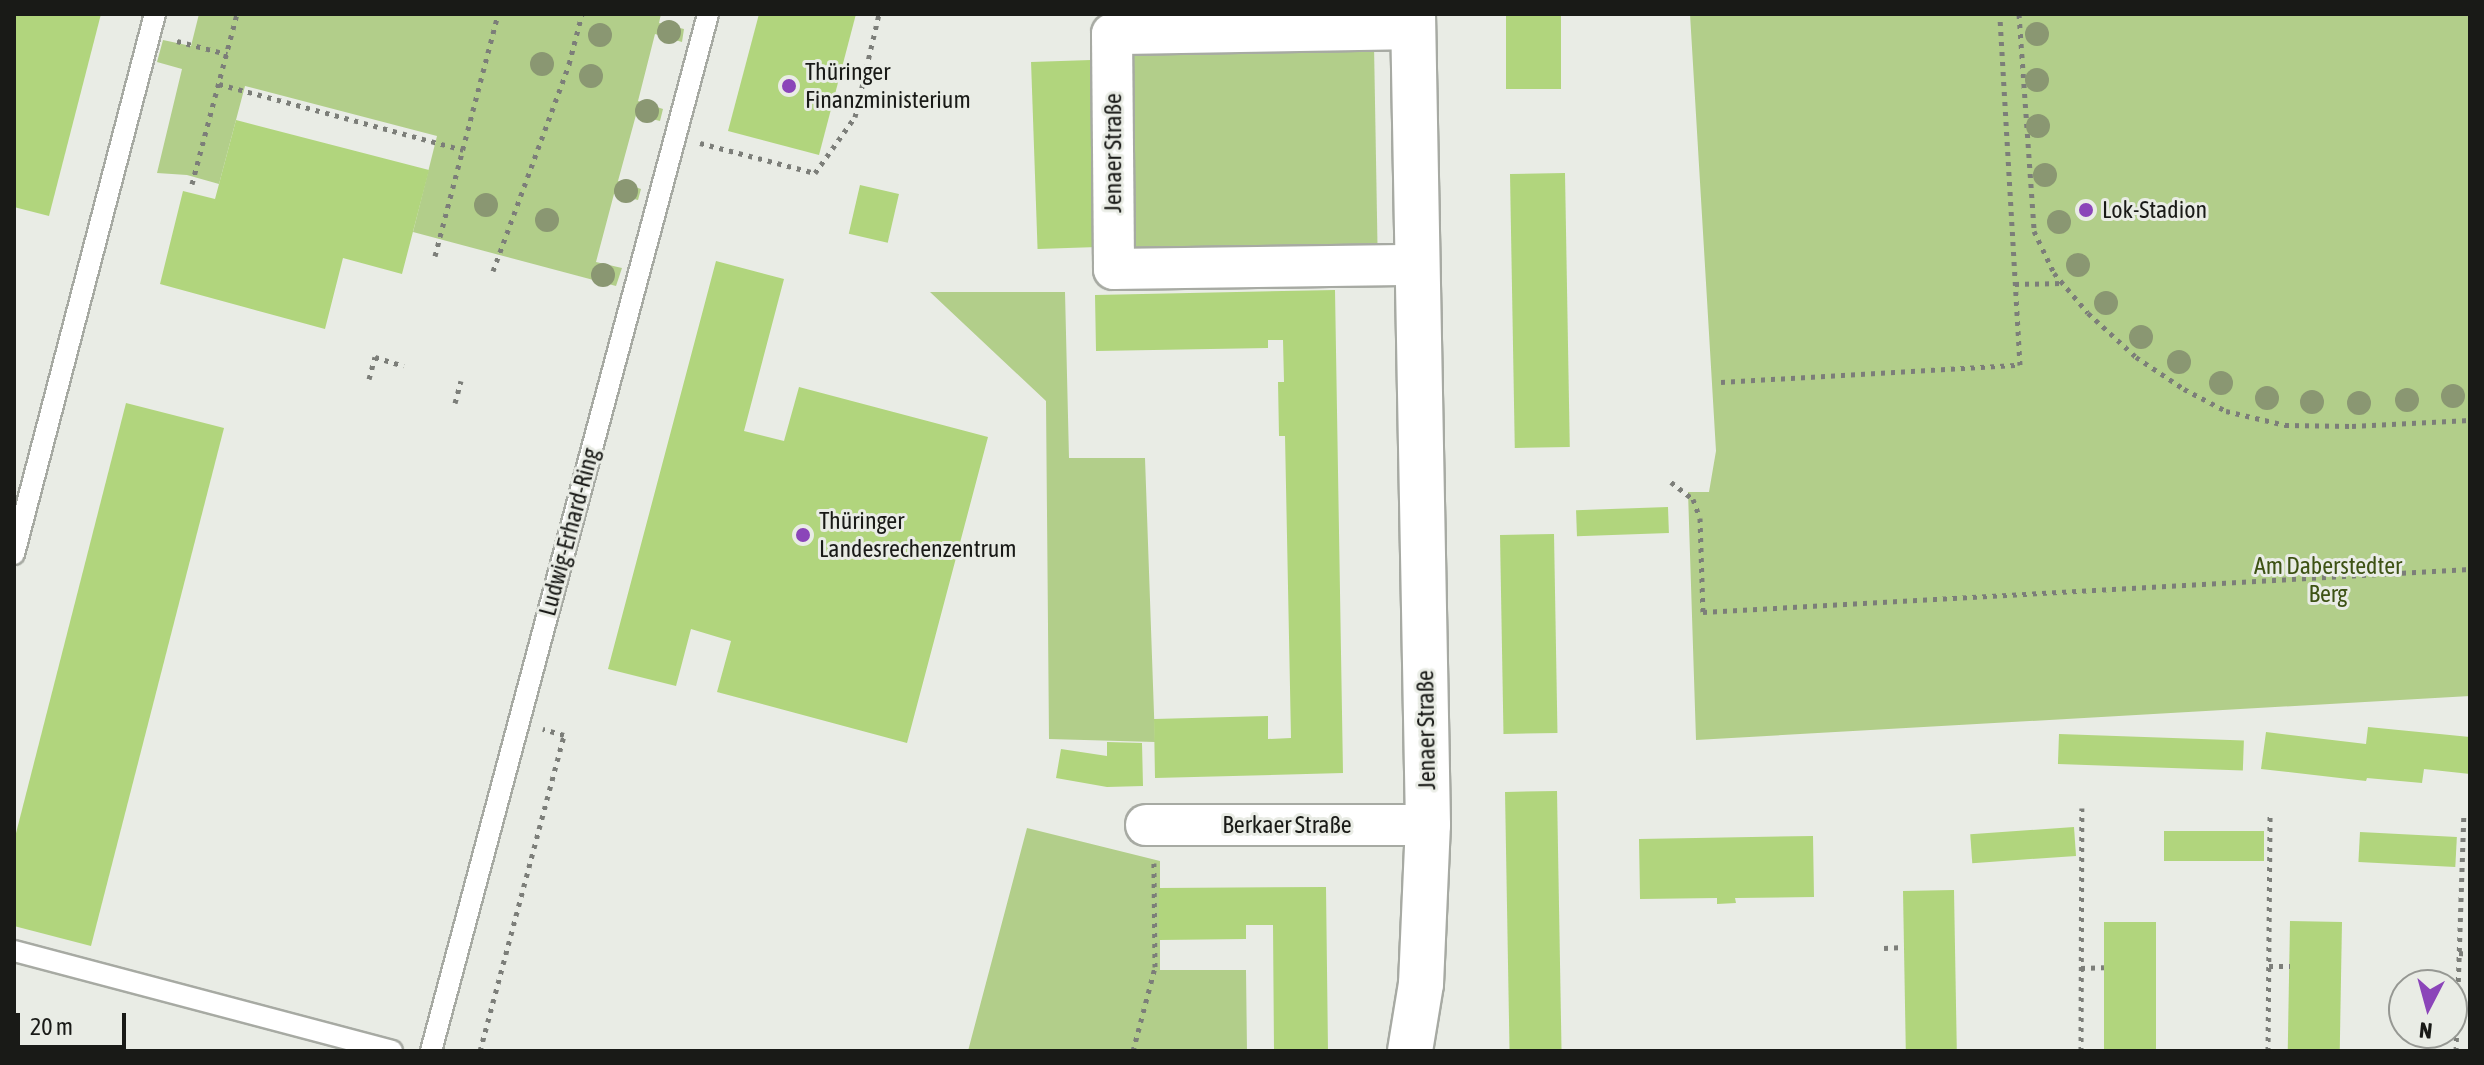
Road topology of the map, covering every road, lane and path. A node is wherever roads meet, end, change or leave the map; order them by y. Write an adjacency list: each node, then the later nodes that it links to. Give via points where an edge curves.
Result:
1 (155, 14): 10 (lane)
2 (237, 14): 11 (path)
3 (498, 14): 14 (path)
4 (582, 14): 18 (path, via 569,64)
5 (708, 14): 13 (lane, Ludwig-Erhard-Ring)
6 (879, 14): 13 (path, via 855,117 815,173)
7 (2000, 14): 20 (path)
8 (2019, 14): 19 (path, via 2034,231)
9 (1413, 22): 17 (street, Jenaer Straße); 17 (street, Jenaer Straße, via 1112,34 1114,269)
10 (150, 34): 11 (path); 28 (lane)
11 (227, 54): 12 (path)
12 (219, 84): 14 (path); 15 (path)
13 (676, 137): 30 (lane, Ludwig-Erhard-Ring)
14 (463, 150): 16 (path)
15 (192, 184)
16 (435, 256)
17 (1419, 265): 35 (street, Jenaer Straße)
18 (493, 271)
19 (2062, 283): 20 (path); 26 (path, via 2136,357 2226,411 2285,425)
20 (2015, 284): 24 (path, via 2020,365)
21 (404, 366): 22 (path, via 375,357)
22 (369, 379)
23 (461, 381): 25 (path)
24 (1721, 382)
25 (455, 403)
26 (2470, 420)
27 (1671, 482): 29 (path, via 1693,499 1700,518 1703,612)
28 (14, 554)
29 (2470, 569)
30 (519, 723): 46 (lane, Ludwig-Erhard-Ring); 47 (path, via 564,735)
31 (2082, 808): 44 (path)
32 (2270, 812): 41 (path)
33 (2464, 816): 39 (path)
34 (1150, 825): 35 (street, Berkaer Straße); 48 (path, via 1155,967)
35 (1428, 825): 49 (street, Jenaer Straße, via 1421,984)
36 (1904, 947): 37 (path)
37 (1884, 948)
38 (14, 951): 45 (lane)
39 (2459, 953): 40 (path); 52 (path)
40 (2470, 954)
41 (2269, 966): 42 (path); 51 (path)
42 (2290, 966)
43 (2104, 967): 44 (path)
44 (2081, 968): 50 (path)
45 (392, 1051)
46 (431, 1051)
47 (480, 1051)
48 (1133, 1051)
49 (1410, 1051)
50 (2081, 1051)
51 (2268, 1051)
52 (2456, 1051)

